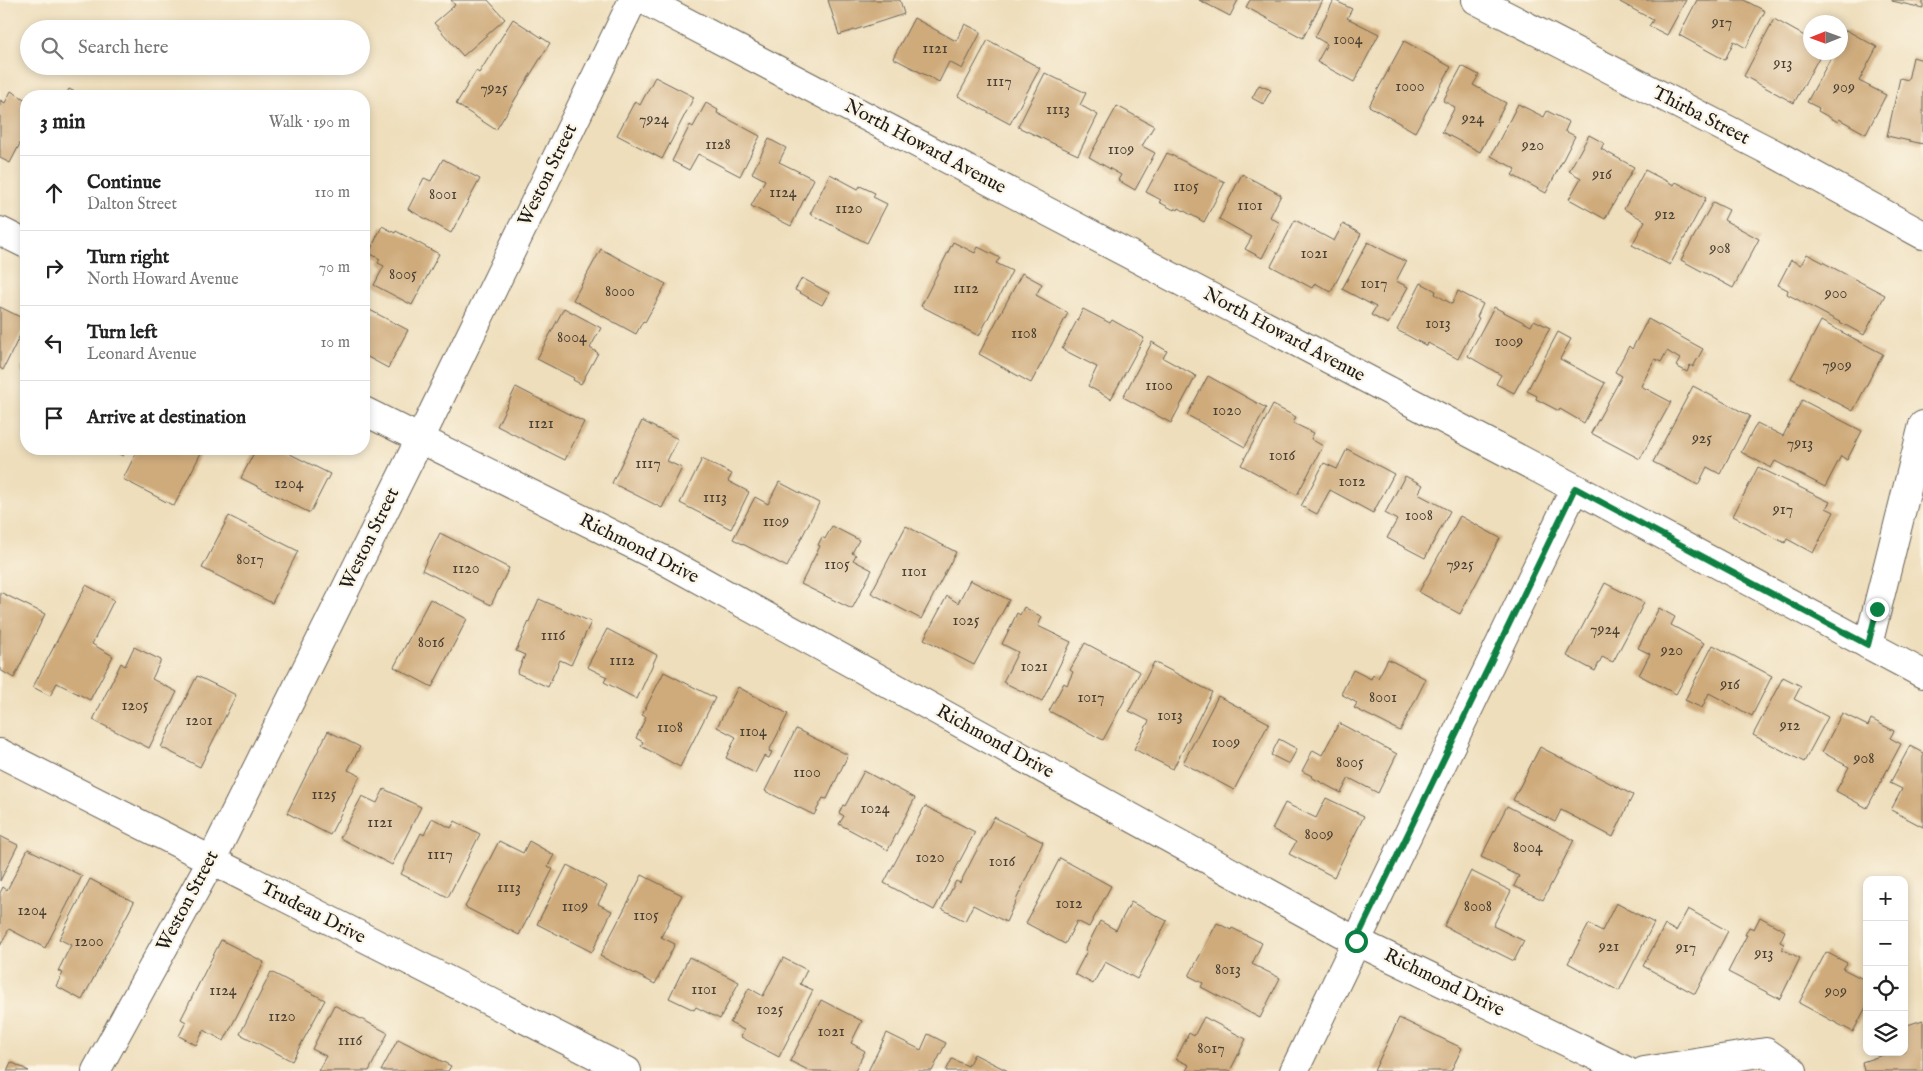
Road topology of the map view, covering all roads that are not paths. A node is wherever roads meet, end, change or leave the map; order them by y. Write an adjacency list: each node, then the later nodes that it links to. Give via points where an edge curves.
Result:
1 (632, 0): 9 (street, Weston Street)
2 (644, 0): 10 (street, North Howard Avenue)
3 (1476, 0): 5 (street, Thirba Street)
4 (0, 231): 6 (street)
5 (1923, 235)
6 (20, 241)
7 (370, 414): 9 (street, Richmond Drive)
8 (1923, 425): 11 (street)
9 (420, 439): 14 (street, Weston Street); 15 (street, Richmond Drive, via 662,559)
10 (1575, 488): 11 (street, North Howard Avenue); 15 (street)
11 (1868, 645): 12 (street, North Howard Avenue)
12 (1923, 674)
13 (0, 753): 14 (street, Trudeau Drive)
14 (211, 861): 16 (street, Weston Street); 17 (street, Trudeau Drive)
15 (1356, 941): 18 (street); 19 (street, Richmond Drive)
16 (96, 1071)
17 (627, 1071)
18 (1294, 1071)
19 (1626, 1071)
20 (1644, 1071): 21 (street, via 1766,1052)
21 (1793, 1071)

